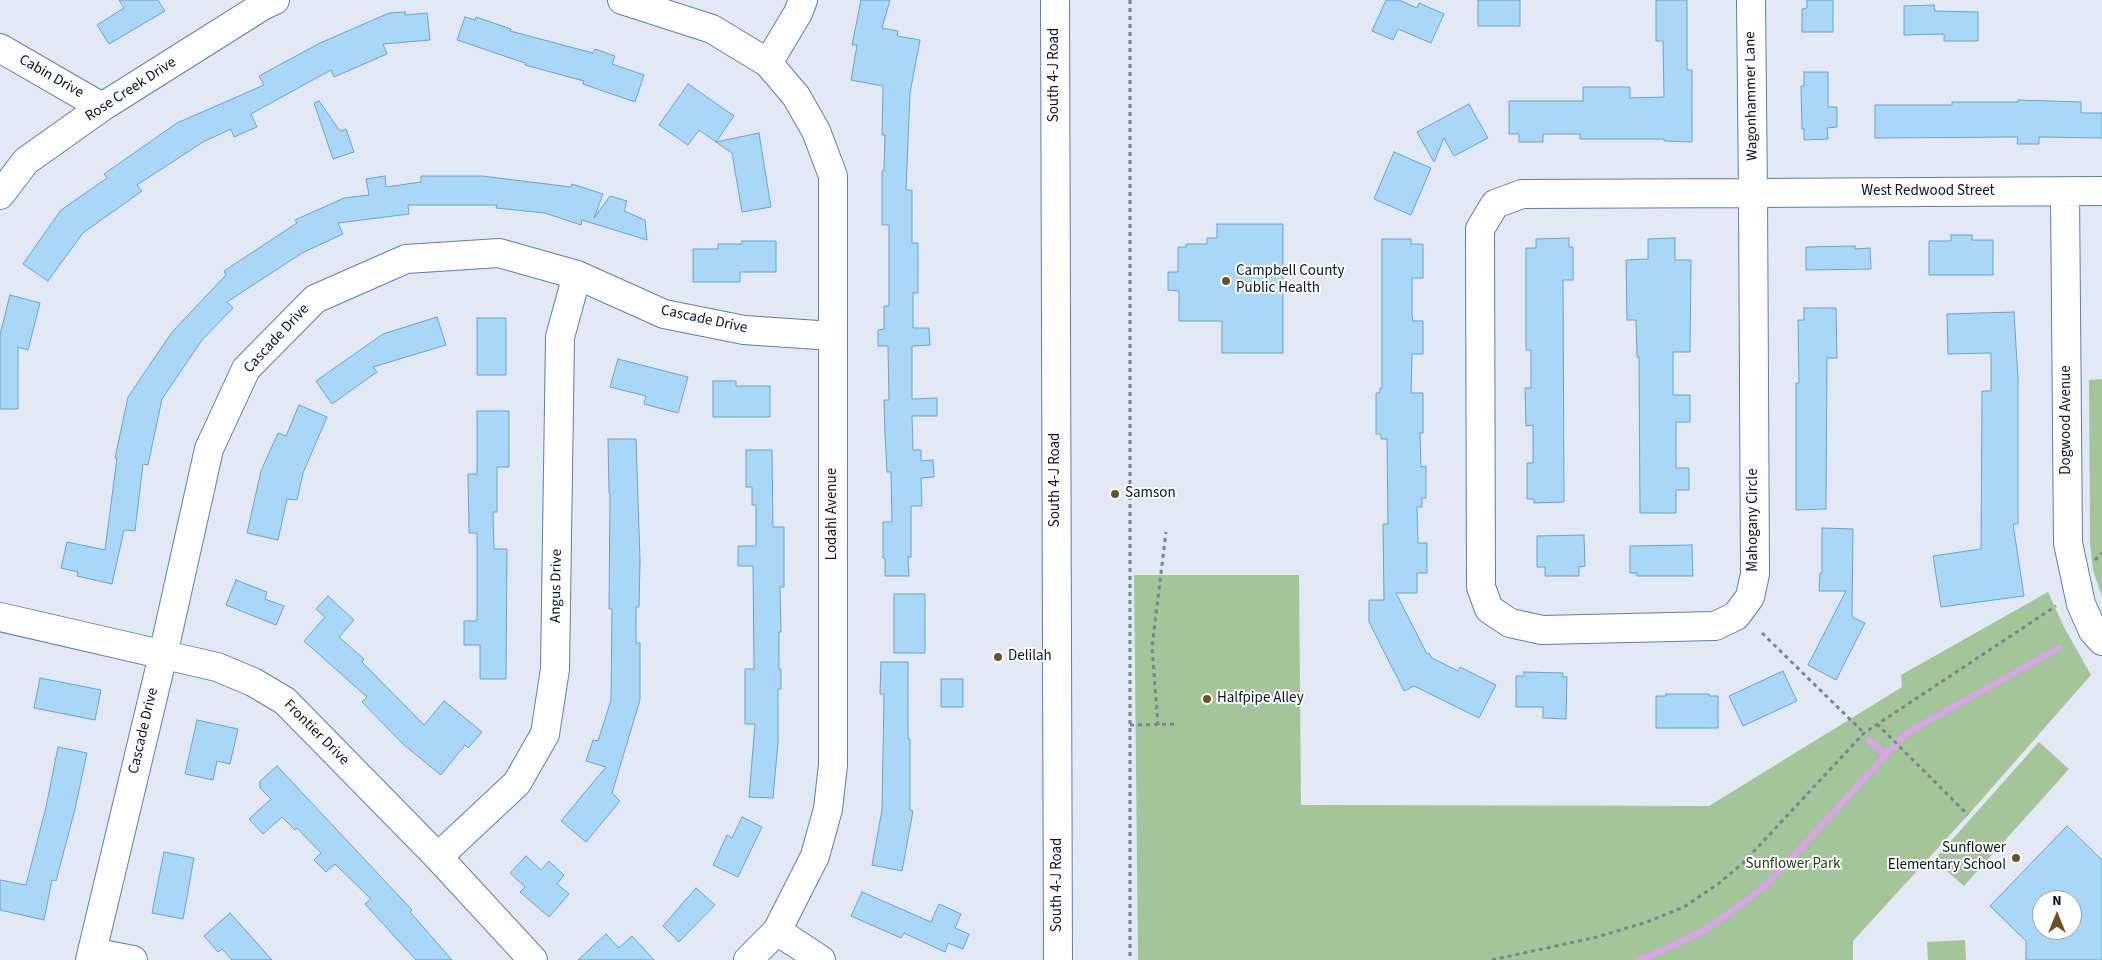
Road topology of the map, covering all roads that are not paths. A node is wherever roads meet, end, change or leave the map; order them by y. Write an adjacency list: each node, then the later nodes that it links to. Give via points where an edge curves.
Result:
1 (275, 0): 8 (street, Rose Creek Drive)
2 (622, 0): 7 (street, via 712,29)
3 (803, 0): 7 (street)
4 (1055, 0): 25 (street, South 4-J Road)
5 (1751, 0): 11 (street, Wagonhammer Lane)
6 (0, 48): 8 (street, Cabin Drive)
7 (768, 63): 14 (street, Lodahl Avenue, via 796,96 816,131 833,176)
8 (102, 107): 12 (street, Rose Creek Drive, via 26,161)
9 (2102, 191): 10 (street, West Redwood Street)
10 (2065, 192): 11 (street, West Redwood Street); 16 (street, Dogwood Avenue, via 2068,543 2081,604 2093,631)
11 (1753, 193): 11 (street, Mahogany Circle, via 1755,574 1750,597 1736,616 1715,626 1542,630 1510,624 1490,609 1481,587 1480,229 1494,204 1522,194)
12 (0, 195)
13 (577, 275): 14 (street, Cascade Drive, via 664,314 744,330); 17 (street, Cascade Drive, via 499,253 406,259 315,298 246,369 209,449); 18 (street, Angus Drive, via 560,337 555,669 545,734 517,783)
14 (833, 336): 19 (street, Lodahl Avenue, via 833,765 828,809 815,856)
15 (0, 617): 17 (street, Frontier Drive)
16 (2102, 641)
17 (163, 655): 18 (street, Frontier Drive, via 216,667 285,701); 20 (street, Cascade Drive)
18 (438, 857): 22 (street, Frontier Drive)
19 (778, 931): 23 (street, Lodahl Avenue); 24 (street)
20 (91, 956): 21 (street)
21 (133, 960)
22 (533, 960)
23 (748, 960)
24 (821, 960)
25 (1058, 960)

